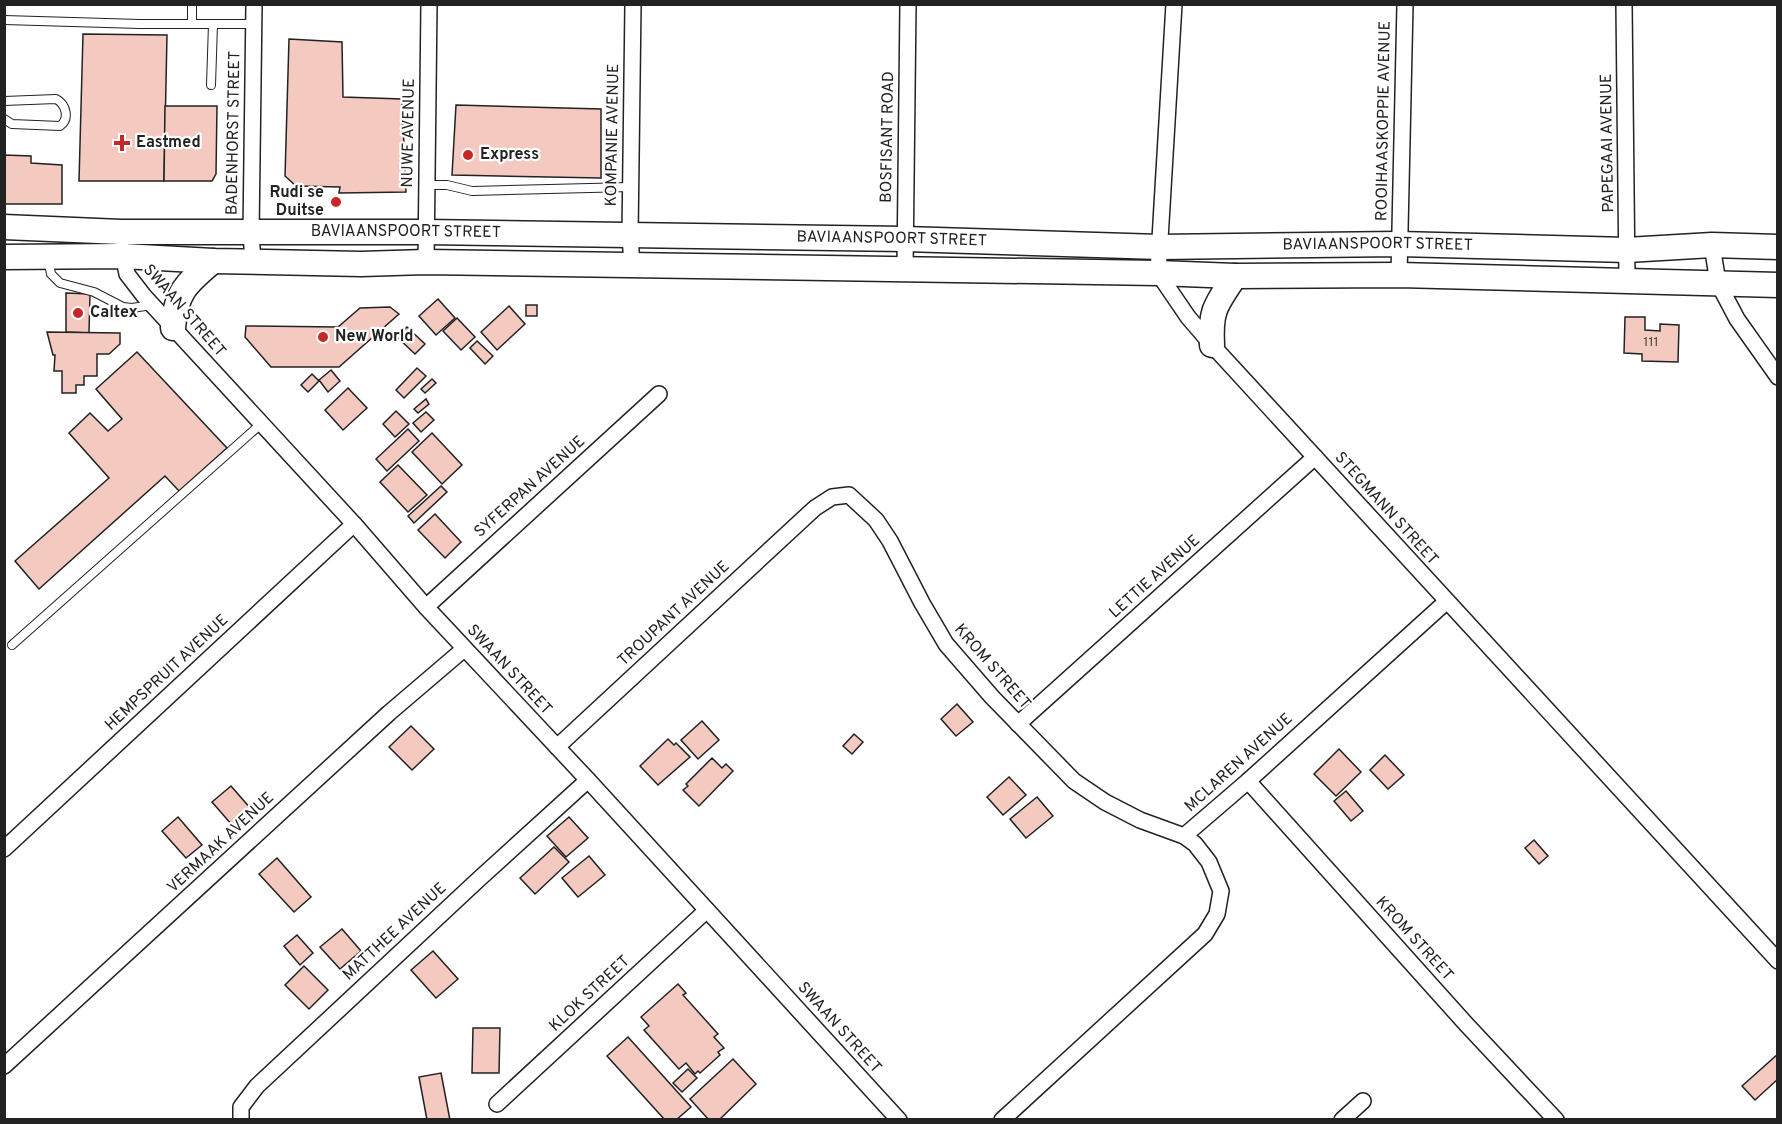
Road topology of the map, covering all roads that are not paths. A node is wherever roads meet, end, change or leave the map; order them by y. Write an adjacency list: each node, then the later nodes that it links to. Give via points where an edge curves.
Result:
1 (192, 4): 10 (lane)
2 (254, 4): 12 (street, BADENHORST STREET)
3 (429, 4): 16 (street, NUWE AVENUE)
4 (633, 4): 17 (street, KOMPANIE AVENUE)
5 (908, 4): 23 (street, BOSFISANT ROAD)
6 (1174, 4): 26 (street)
7 (1405, 4): 24 (street, ROOIHAASKOPPIE AVENUE)
8 (1624, 4): 28 (street, PAPEGAAI AVENUE)
9 (4, 20): 10 (lane)
10 (192, 24): 11 (lane)
11 (213, 24): 12 (lane); 13 (lane)
12 (254, 24): 21 (street, BADENHORST STREET)
13 (211, 85)
14 (4, 101): 15 (lane, via 56,99 65,106 65,120 60,126 12,124)
15 (4, 119)
16 (426, 185): 17 (lane, via 472,191); 20 (street, NUWE AVENUE)
17 (631, 187): 22 (street, KOMPANIE AVENUE)
18 (4, 227): 19 (main road, BAVIAANSPOORT STREET)
19 (121, 232): 21 (main road, BAVIAANSPOORT STREET); 29 (street, SWAAN STREET)
20 (426, 232): 21 (main road, BAVIAANSPOORT STREET); 22 (main road, BAVIAANSPOORT STREET); 34 (street, NUWE AVENUE)
21 (250, 233): 33 (street, BADENHORST STREET)
22 (630, 234): 23 (main road, BAVIAANSPOORT STREET); 35 (street, KOMPANIE AVENUE)
23 (905, 239): 26 (main road, BAVIAANSPOORT STREET); 36 (street, BOSFISANT ROAD)
24 (1399, 244): 26 (main road, BAVIAANSPOORT STREET); 28 (main road, BAVIAANSPOORT STREET); 38 (street, ROOIHAASKOPPIE AVENUE)
25 (1712, 245): 27 (main road, BAVIAANSPOORT STREET); 28 (main road, BAVIAANSPOORT STREET); 41 (street)
26 (1160, 247): 37 (street)
27 (1778, 247)
28 (1627, 250): 40 (street, PAPEGAAI AVENUE)
29 (123, 256): 31 (main road, BAVIAANSPOORT STREET); 32 (main road, BAVIAANSPOORT STREET); 43 (street, SWAAN STREET, via 127,274)
30 (4, 257): 31 (main road, BAVIAANSPOORT STREET)
31 (47, 258): 43 (lane, via 51,274 60,283 94,292 123,307)
32 (213, 261): 33 (main road, BAVIAANSPOORT STREET); 44 (main road, via 184,287 176,304)
33 (254, 262): 34 (main road, BAVIAANSPOORT STREET)
34 (426, 262): 35 (main road, BAVIAANSPOORT STREET)
35 (632, 266): 36 (main road, BAVIAANSPOORT STREET)
36 (905, 269): 37 (main road, BAVIAANSPOORT STREET)
37 (1158, 273): 39 (main road, BAVIAANSPOORT STREET); 45 (street, STEGMANN STREET)
38 (1399, 275): 39 (main road, BAVIAANSPOORT STREET); 40 (main road, BAVIAANSPOORT STREET)
39 (1235, 276): 45 (main road, via 1212,316)
40 (1628, 280): 41 (main road, BAVIAANSPOORT STREET)
41 (1718, 283): 42 (main road, BAVIAANSPOORT STREET); 46 (street, via 1737,319)
42 (1778, 285)
43 (152, 305): 44 (street, SWAAN STREET)
44 (173, 328): 48 (street, SWAAN STREET)
45 (1212, 345): 49 (street, STEGMANN STREET)
46 (1778, 377)
47 (659, 394): 53 (street, SYFERPAN AVENUE)
48 (261, 424): 51 (street, SWAAN STREET); 54 (lane)
49 (1315, 458): 52 (street, STEGMANN STREET); 56 (street, LETTIE AVENUE)
50 (815, 508): 56 (street, KROM STREET, via 832,497 849,495 876,520 946,644); 57 (street, TROUPANT AVENUE)
51 (354, 524): 53 (street, SWAAN STREET); 61 (street, HEMPSPRUIT AVENUE)
52 (1447, 602): 59 (street, MCLAREN AVENUE); 63 (street, STEGMANN STREET)
53 (426, 607): 55 (street, SWAAN STREET)
54 (12, 645)
55 (464, 649): 57 (street, SWAAN STREET); 64 (street, VERMAAK AVENUE)
56 (1018, 724): 60 (street, KROM STREET, via 1074,781 1105,802)
57 (557, 747): 58 (street, SWAAN STREET)
58 (588, 780): 62 (street, SWAAN STREET); 67 (street, MATTHEE AVENUE, via 257,1086 241,1107)
59 (1248, 781): 60 (street, MCLAREN AVENUE); 71 (street, KROM STREET)
60 (1184, 836): 69 (street, MCLAREN AVENUE, via 1209,862 1221,891 1217,914 1205,934)
61 (4, 849)
62 (707, 910): 66 (street, KLOK STREET); 68 (street, SWAAN STREET)
63 (1778, 961)
64 (4, 1066)
65 (1363, 1101): 70 (street)
66 (497, 1104)
67 (241, 1119)
68 (899, 1119)
69 (1002, 1119)
70 (1342, 1119)
71 (1556, 1119)

